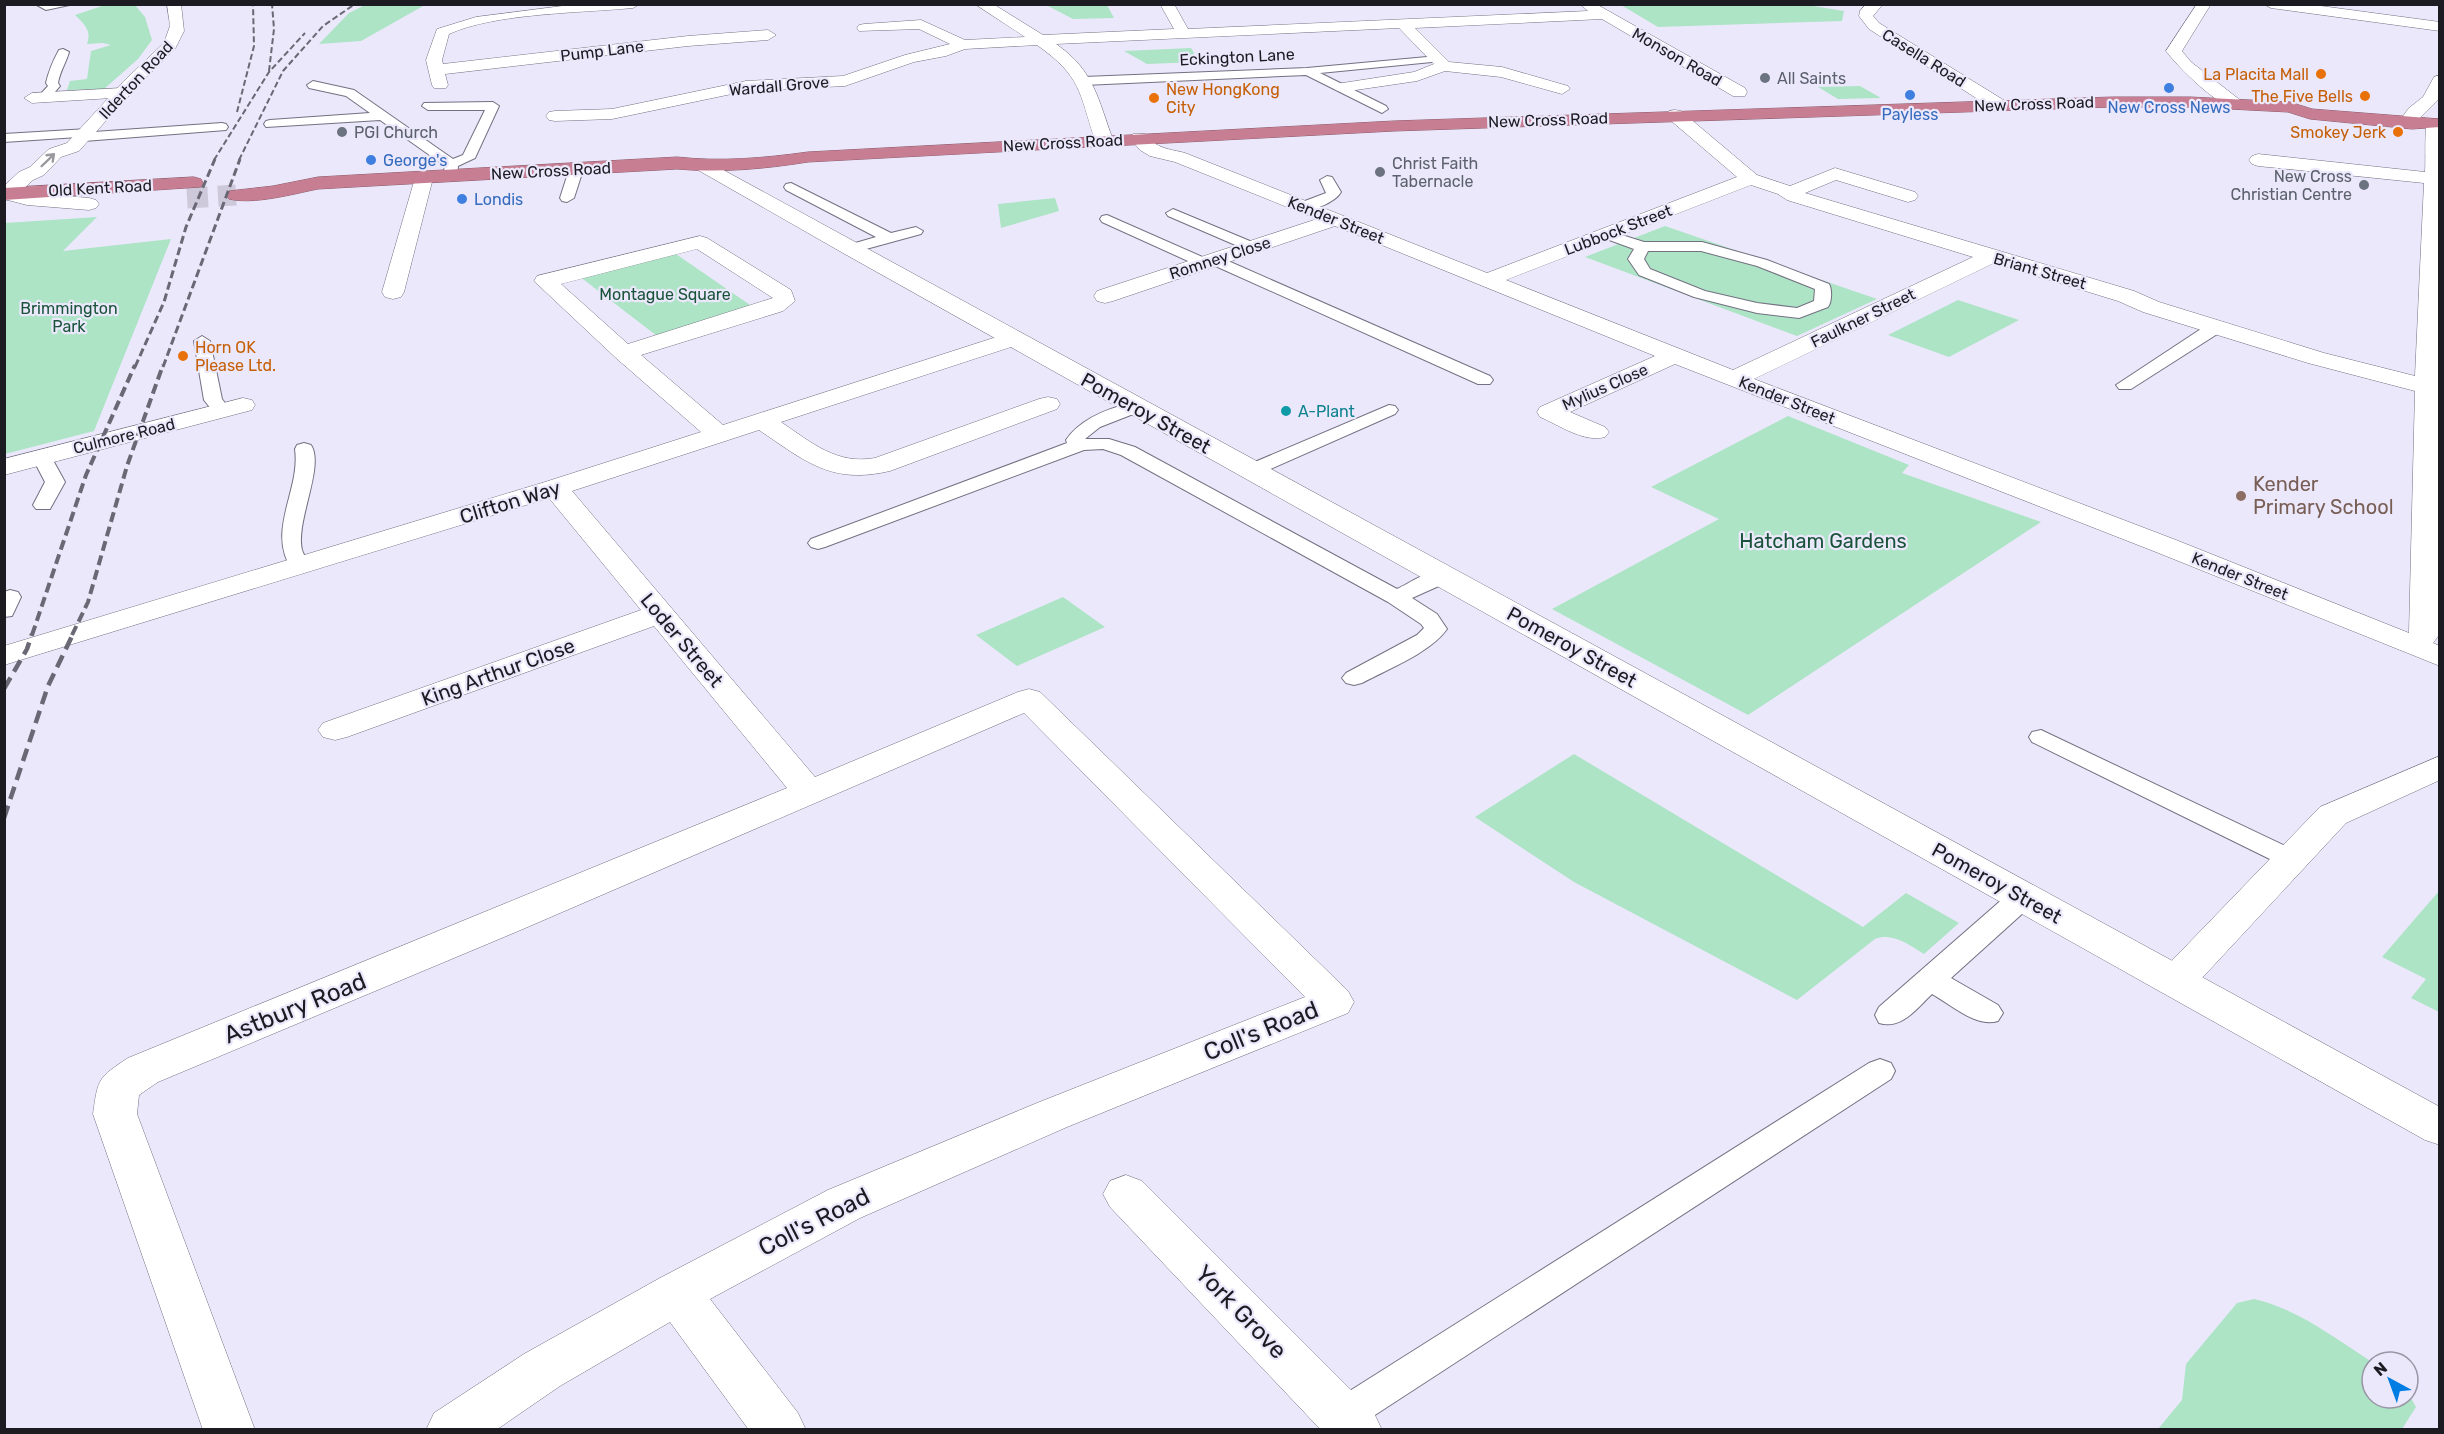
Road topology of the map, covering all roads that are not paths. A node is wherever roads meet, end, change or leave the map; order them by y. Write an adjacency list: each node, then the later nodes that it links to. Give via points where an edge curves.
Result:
1 (40, 4): 2 (lane)
2 (69, 4)
3 (174, 4): 28 (street, Ilderton Road, via 176,38)
4 (633, 4): 11 (street)
5 (982, 4): 18 (street)
6 (1167, 4): 16 (street)
7 (1585, 4): 12 (street, Monson Road)
8 (1876, 4): 31 (street, Casella Road, via 1866,16 1874,26)
9 (2204, 4): 30 (street, via 2174,51)
10 (2271, 4): 14 (street)
11 (571, 8): 17 (street, Pump Lane, via 454,26 442,33 434,60 438,77 688,41)
12 (1609, 18): 13 (street, Wardall Grove); 35 (street, Monson Road)
13 (1404, 25): 16 (street, Wardall Grove); 21 (street)
14 (2439, 27)
15 (864, 28): 19 (street, via 921,24)
16 (1183, 33): 18 (street, Wardall Grove)
17 (768, 35)
18 (1040, 40): 19 (street, Wardall Grove); 24 (street)
19 (963, 45): 38 (street, Wardall Grove, via 845,81 746,86 612,114)
20 (63, 52): 29 (lane, via 56,64 54,86)
21 (1441, 62): 22 (lane); 26 (street, via 1417,76); 27 (street, via 1502,72)
22 (1308, 71): 24 (lane, Eckington Lane); 26 (lane, Eckington Lane)
23 (2439, 80): 39 (street, via 2426,105)
24 (1084, 81): 46 (street)
25 (313, 85): 37 (lane, via 350,93)
26 (1342, 87): 34 (lane, Eckington Lane)
27 (1562, 89)
28 (122, 93): 29 (street); 45 (street, Ilderton Road)
29 (29, 99)
30 (2234, 104): 31 (highway, New Cross Road); 33 (highway, New Cross Road)
31 (1999, 105): 35 (highway, New Cross Road)
32 (428, 106): 50 (lane, via 493,106 468,158)
33 (2290, 107): 39 (highway, New Cross Road, via 2307,104); 40 (highway, New Cross Road, via 2310,114)
34 (1382, 110)
35 (1767, 112): 36 (highway, New Cross Road)
36 (1675, 115): 44 (highway, New Cross Road); 53 (street, Briant Street)
37 (381, 116): 41 (lane); 50 (lane, via 444,160)
38 (555, 116)
39 (2412, 116): 40 (highway, New Cross Road)
40 (2437, 123): 54 (street)
41 (270, 124)
42 (222, 127): 45 (lane)
43 (4, 138): 45 (lane)
44 (1139, 138): 46 (highway, New Cross Road); 63 (street, Kender Street, via 1144,147 1179,157)
45 (81, 139): 58 (street, via 88,150); 61 (street, Ilderton Road, one-way to 45, via 55,153)
46 (1104, 140): 47 (highway, New Cross Road)
47 (808, 157): 49 (highway, New Cross Road, via 782,162); 49 (highway, New Cross Road, via 789,152 710,156)
48 (2258, 160): 54 (street)
49 (691, 164): 51 (highway, New Cross Road); 73 (street, Pomeroy Street)
50 (451, 170): 51 (highway, New Cross Road); 52 (highway, New Cross Road)
51 (576, 170): 62 (lane)
52 (424, 178): 57 (highway, via 318,183 273,192); 77 (street)
53 (1750, 179): 59 (street, Briant Street); 69 (street, Lubbock Street)
54 (2437, 179): 65 (street)
55 (1327, 180): 63 (lane, via 1334,192 1332,196)
56 (791, 187): 70 (lane)
57 (239, 188)
58 (48, 191): 61 (highway, Old Kent Road); 61 (highway, Old Kent Road, via 190,191 89,204)
59 (1790, 193): 60 (street, via 1835,174); 74 (street, Briant Street)
60 (1908, 196)
61 (5, 198)
62 (567, 198)
63 (1302, 207): 67 (street, Kender Street)
64 (1173, 213): 71 (lane)
65 (2435, 214): 87 (street)
66 (1107, 219): 75 (lane)
67 (1334, 220): 71 (street, Romney Close); 76 (street, Kender Street)
68 (916, 231): 70 (lane)
69 (1606, 234): 72 (lane); 76 (street, Lubbock Street)
70 (889, 238): 73 (lane)
71 (1252, 247): 75 (street, Romney Close)
72 (1643, 247): 72 (lane, via 1702,246 1762,263 1822,287 1822,304 1799,313 1757,308 1700,294 1644,272 1636,258)
73 (850, 249): 80 (street, Pomeroy Street)
74 (1991, 256): 79 (street, Briant Street); 84 (street, Faulkner Street)
75 (1209, 262): 78 (street, Romney Close); 85 (lane)
76 (1487, 280): 83 (street, Kender Street)
77 (393, 292)
78 (1105, 296)
79 (2216, 327): 86 (lane); 87 (street, Briant Street)
80 (1012, 339): 89 (street, Pomeroy Street); 92 (street, Clifton Way)
81 (202, 341): 90 (lane, via 213,400)
82 (624, 353): 82 (street, via 545,281 700,242 783,295 784,301 776,306); 94 (street)
83 (1674, 356): 84 (street, Kender Street); 93 (street, Mylius Close, via 1549,412)
84 (1734, 379): 107 (street, Kender Street)
85 (1484, 380)
86 (2125, 385)
87 (2427, 387): 107 (street)
88 (1048, 404): 92 (street, via 881,465 863,468 832,464)
89 (1135, 407): 95 (lane, via 1082,430 1075,440); 99 (street, Pomeroy Street)
90 (232, 408): 97 (street, Culmore Road)
91 (1389, 410): 99 (lane)
92 (762, 421): 94 (street, Clifton Way)
93 (1596, 432)
94 (720, 435): 100 (street, Clifton Way)
95 (1078, 446): 102 (lane); 105 (lane, via 1095,442 1128,451)
96 (304, 450): 103 (lane, via 307,466 291,540)
97 (42, 457): 98 (street, Culmore Road); 101 (lane, via 55,482)
98 (4, 467)
99 (1250, 471): 104 (street, Pomeroy Street)
100 (555, 488): 103 (street, Clifton Way); 106 (street, Loder Street)
101 (43, 505)
102 (818, 543)
103 (300, 567): 108 (street, Clifton Way)
104 (1442, 576): 105 (lane); 115 (street, Pomeroy Street)
105 (1396, 597): 109 (lane, via 1429,619 1436,629 1425,640)
106 (660, 614): 110 (street, King Arthur Close); 113 (street, Loder Street)
107 (2427, 651)
108 (4, 656)
109 (1354, 678)
110 (335, 730)
111 (2041, 737): 114 (lane)
112 (2439, 767): 114 (street, via 2333,815)
113 (808, 791): 123 (street, Coll's Road, via 1029,699 1334,1002 1052,1115 844,1204); 125 (street, Astbury Road, via 143,1070 118,1087 115,1114)
114 (2291, 859): 117 (street)
115 (2024, 897): 116 (lane); 117 (street, Pomeroy Street)
116 (1930, 979): 118 (lane); 119 (lane)
117 (2175, 982): 121 (street, Pomeroy Street)
118 (1988, 1013)
119 (1890, 1015)
120 (1880, 1071): 124 (lane)
121 (2439, 1128)
122 (1126, 1194): 124 (street, York Grove)
123 (677, 1293): 126 (street, via 542,1371); 127 (street)
124 (1349, 1423)
125 (230, 1430)
126 (452, 1430)
127 (780, 1430)

